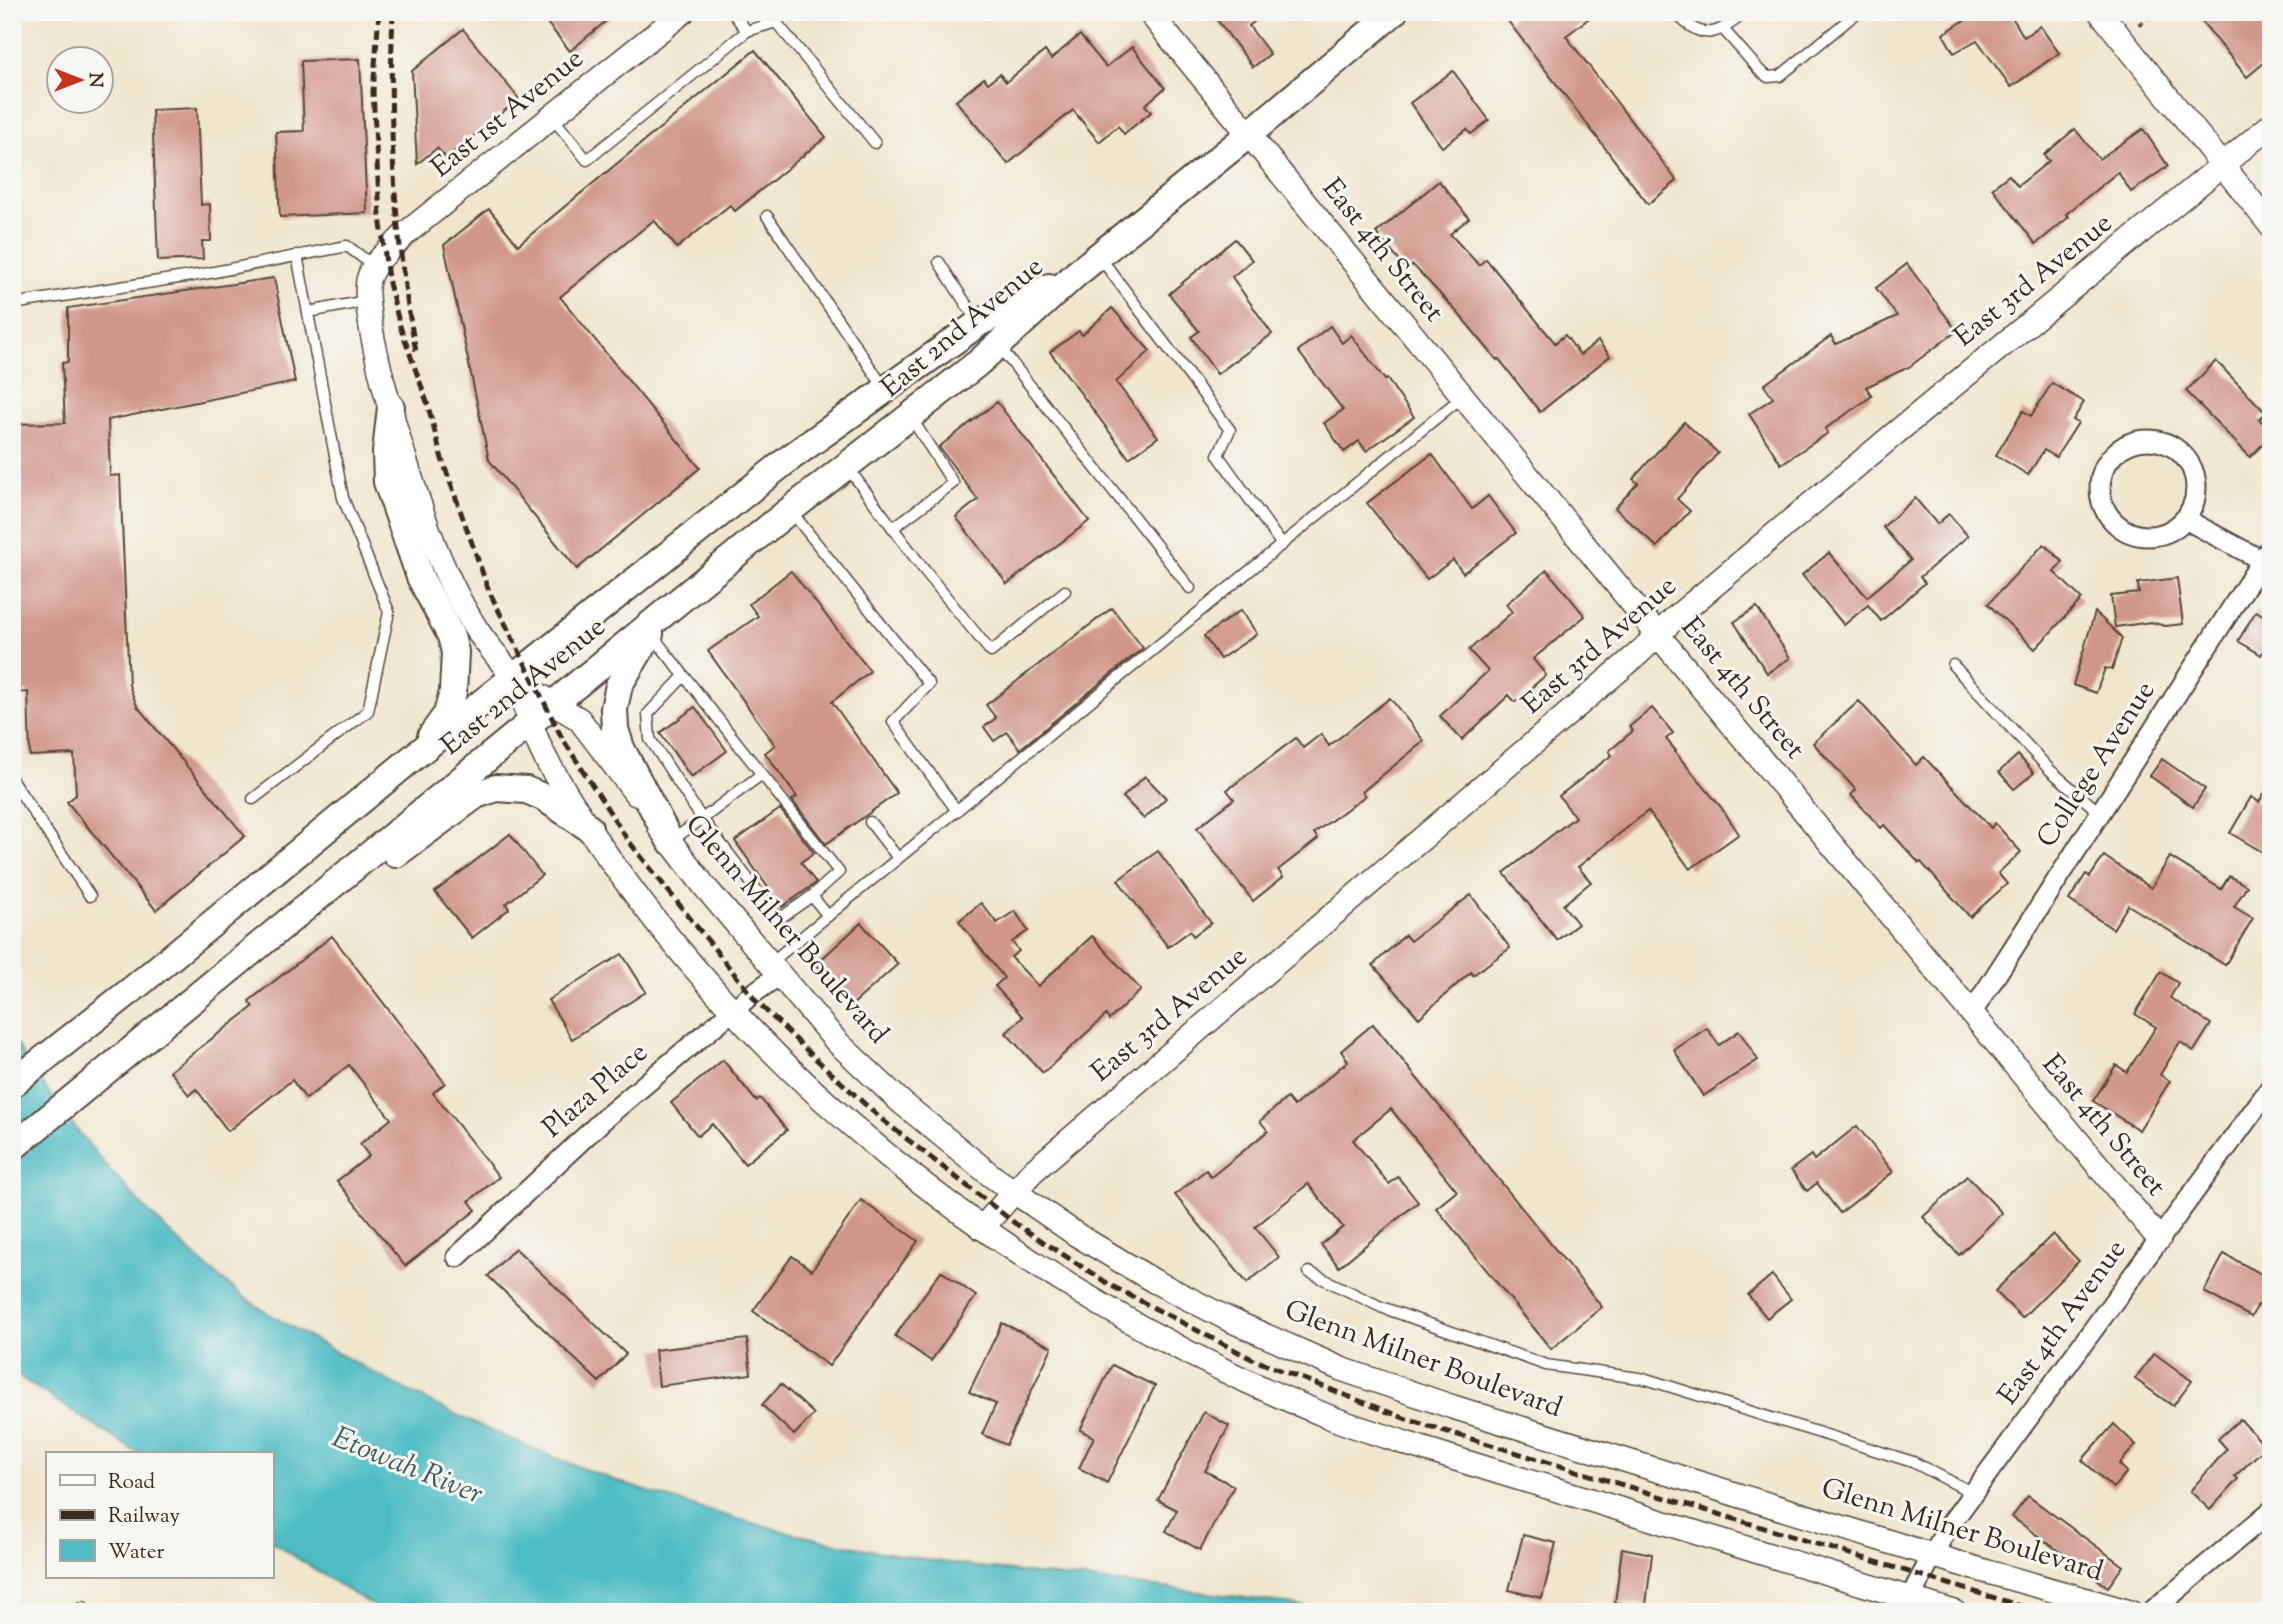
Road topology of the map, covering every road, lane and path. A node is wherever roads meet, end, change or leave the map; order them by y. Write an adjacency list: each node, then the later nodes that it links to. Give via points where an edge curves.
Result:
1 (683, 12): 11 (street, East 1st Avenue)
2 (732, 12): 10 (lane)
3 (1149, 12): 13 (street, East 4th Street)
4 (1394, 12): 13 (main road, East 2nd Avenue)
5 (1675, 12): 9 (lane, via 1696,29 1710,34)
6 (1746, 12): 9 (lane)
7 (1858, 12): 9 (lane, via 1780,76 1768,77 1760,71)
8 (2100, 12): 15 (street)
9 (1724, 30)
10 (747, 31): 11 (lane, via 587,160); 14 (lane, via 776,22)
11 (552, 117): 21 (street, East 1st Avenue, via 405,234)
12 (2271, 125): 15 (street, East 3rd Avenue)
13 (1248, 135): 18 (main road, East 2nd Avenue); 29 (street, East 4th Street)
14 (874, 143)
15 (2222, 164): 17 (street); 41 (street, East 3rd Avenue)
16 (767, 216): 28 (lane)
17 (2271, 226)
18 (1098, 255): 22 (main road, East 2nd Avenue); 36 (lane, via 1230,430 1219,454)
19 (297, 256): 21 (lane, via 347,246); 24 (lane); 25 (lane)
20 (939, 262): 26 (lane)
21 (374, 266): 23 (street, Glenn Milner Boulevard, via 366,282)
22 (1076, 274): 26 (main road, East 2nd Avenue); 27 (main road, East 2nd Avenue)
23 (366, 301): 25 (lane); 30 (street, Glenn Milner Boulevard)
24 (12, 304)
25 (309, 312): 50 (lane, via 343,498 389,612 368,711)
26 (979, 323): 28 (main road, East 2nd Avenue)
27 (998, 344): 31 (main road, East 2nd Avenue); 38 (lane)
28 (885, 389): 44 (main road, East 2nd Avenue, via 791,457)
29 (1463, 397): 36 (lane); 41 (street, East 4th Street)
30 (391, 408): 44 (street, Glenn Milner Boulevard, via 422,511 449,579 477,630); 47 (main road, via 387,482 420,577 455,652 447,714)
31 (909, 416): 32 (main road, East 2nd Avenue); 35 (lane, via 953,483)
32 (846, 465): 33 (main road, East 2nd Avenue); 35 (lane)
33 (790, 510): 40 (main road, East 2nd Avenue); 51 (lane, via 929,684 893,722)
34 (2185, 519): 34 (street, via 2195,496 2195,478 2180,452 2150,440 2132,443 2114,454 2104,468 2100,493 2115,523 2145,537 2173,530); 37 (street)
35 (893, 528): 39 (lane, via 991,652)
36 (1282, 545): 51 (lane)
37 (2266, 553): 52 (street, College Avenue)
38 (1190, 588)
39 (1065, 591)
40 (657, 624): 43 (lane); 45 (main road, East 2nd Avenue); 56 (main road, via 619,685 615,729)
41 (1658, 635): 64 (street, East 4th Street); 68 (street, East 3rd Avenue)
42 (1953, 665): 52 (lane, via 2050,770)
43 (684, 676): 48 (lane); 53 (lane, via 648,714 650,738)
44 (513, 679): 45 (street, Glenn Milner Boulevard); 46 (street, Glenn Milner Boulevard); 47 (main road, East 2nd Avenue)
45 (554, 702): 46 (main road, East 2nd Avenue); 56 (street, Glenn Milner Boulevard, via 579,719)
46 (531, 722): 55 (street, Glenn Milner Boulevard, via 544,757); 57 (main road, East 2nd Avenue)
47 (416, 755): 65 (main road, East 2nd Avenue)
48 (762, 774): 53 (lane); 60 (lane, via 839,872)
49 (12, 780): 59 (lane)
50 (253, 799)
51 (957, 811): 58 (lane)
52 (2099, 813): 64 (street, College Avenue)
53 (702, 819): 56 (lane); 60 (lane, via 779,919)
54 (870, 822): 58 (lane)
55 (589, 828): 57 (main road, via 543,797 526,790 496,788 476,795 398,853); 63 (street, Glenn Milner Boulevard, via 654,920)
56 (670, 841): 62 (street, Glenn Milner Boulevard)
57 (366, 858): 67 (main road, East 2nd Avenue)
58 (898, 858): 61 (lane)
59 (90, 896)
60 (812, 896): 61 (lane)
61 (828, 916): 62 (lane)
62 (774, 970): 63 (street, Plaza Place); 68 (street, Glenn Milner Boulevard, via 837,1042 901,1102)
63 (734, 1010): 69 (street, Glenn Milner Boulevard, via 843,1117); 71 (street, Plaza Place, via 605,1118)
64 (1971, 1014): 70 (street, East 4th Street)
65 (12, 1084)
66 (2271, 1087): 70 (street, East 4th Avenue)
67 (12, 1148)
68 (1014, 1192): 69 (street, East 3rd Avenue); 75 (street, Glenn Milner Boulevard, via 1154,1281 1341,1369)
69 (982, 1228): 76 (street, Glenn Milner Boulevard, via 1111,1312 1240,1378 1334,1419)
70 (2159, 1239): 73 (street, East 4th Avenue)
71 (457, 1257)
72 (1310, 1272): 73 (lane, via 1381,1307 1546,1365 1646,1379 1913,1462)
73 (1973, 1493): 75 (street, East 4th Avenue)
74 (2271, 1511): 79 (street)
75 (1933, 1555): 76 (street, East 4th Avenue); 78 (street, Glenn Milner Boulevard)
76 (1910, 1598): 77 (street, Glenn Milner Boulevard)
77 (1954, 1612)
78 (2130, 1612)
79 (2151, 1612)

